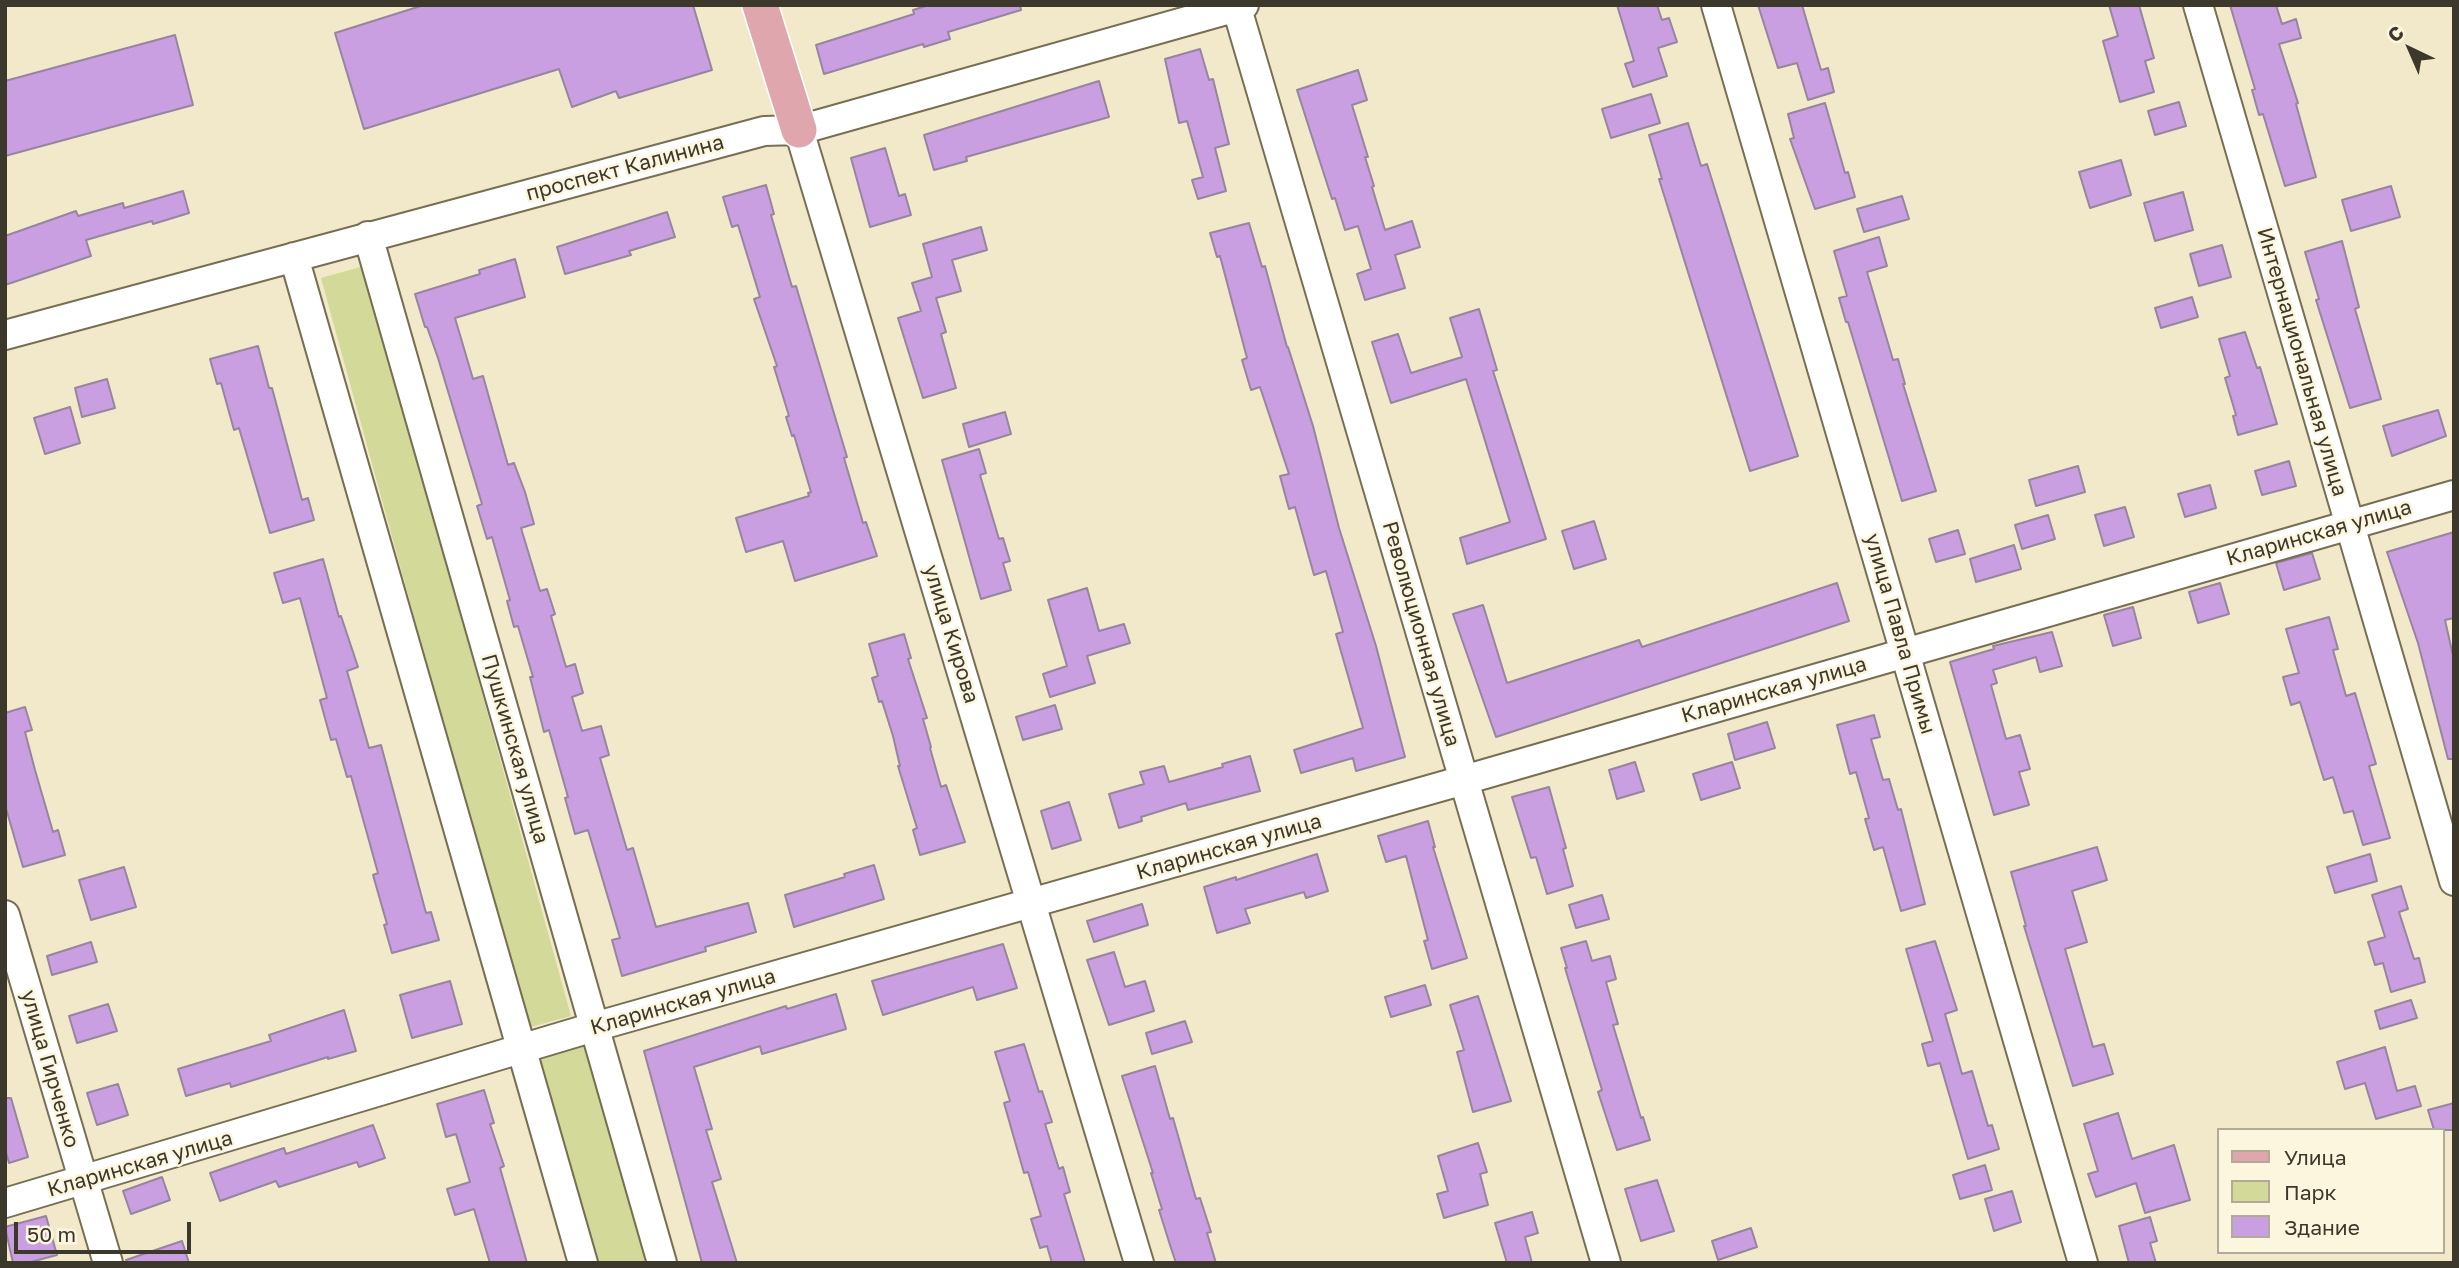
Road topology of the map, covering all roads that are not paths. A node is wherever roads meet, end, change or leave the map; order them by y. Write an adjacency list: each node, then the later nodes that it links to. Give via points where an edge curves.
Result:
1 (760, 5): 5 (main road, улица Кирова)
2 (1716, 5): 11 (street, улица Павла Примы)
3 (2197, 5): 10 (street, Интернациональная улица)
4 (1239, 6): 5 (street, проспект Калинина); 12 (street, Революционная улица)
5 (799, 130): 6 (street, проспект Калинина, via 764,131); 14 (street, улица Кирова)
6 (368, 236): 7 (street, проспект Калинина); 16 (street, Пушкинская улица)
7 (294, 257): 8 (street, проспект Калинина); 17 (street)
8 (5, 334)
9 (2454, 495): 10 (street, Кларинская улица)
10 (2350, 524): 11 (street, Кларинская улица); 13 (street, Интернациональная улица)
11 (1906, 652): 12 (street, Кларинская улица); 25 (street, улица Павла Примы)
12 (1464, 780): 14 (street, Кларинская улица); 24 (street, Революционная улица)
13 (2454, 881)
14 (1033, 902): 16 (street, Кларинская улица); 23 (street, улица Кирова)
15 (5, 915): 18 (street, улица Гирченко)
16 (594, 1027): 17 (street, Кларинская улица); 22 (street, Пушкинская улица)
17 (522, 1050): 18 (street, Кларинская улица); 21 (street)
18 (83, 1181): 19 (street, Кларинская улица); 20 (street, улица Гирченко)
19 (5, 1203)
20 (108, 1263)
21 (583, 1263)
22 (662, 1263)
23 (1139, 1263)
24 (1606, 1263)
25 (2083, 1263)

